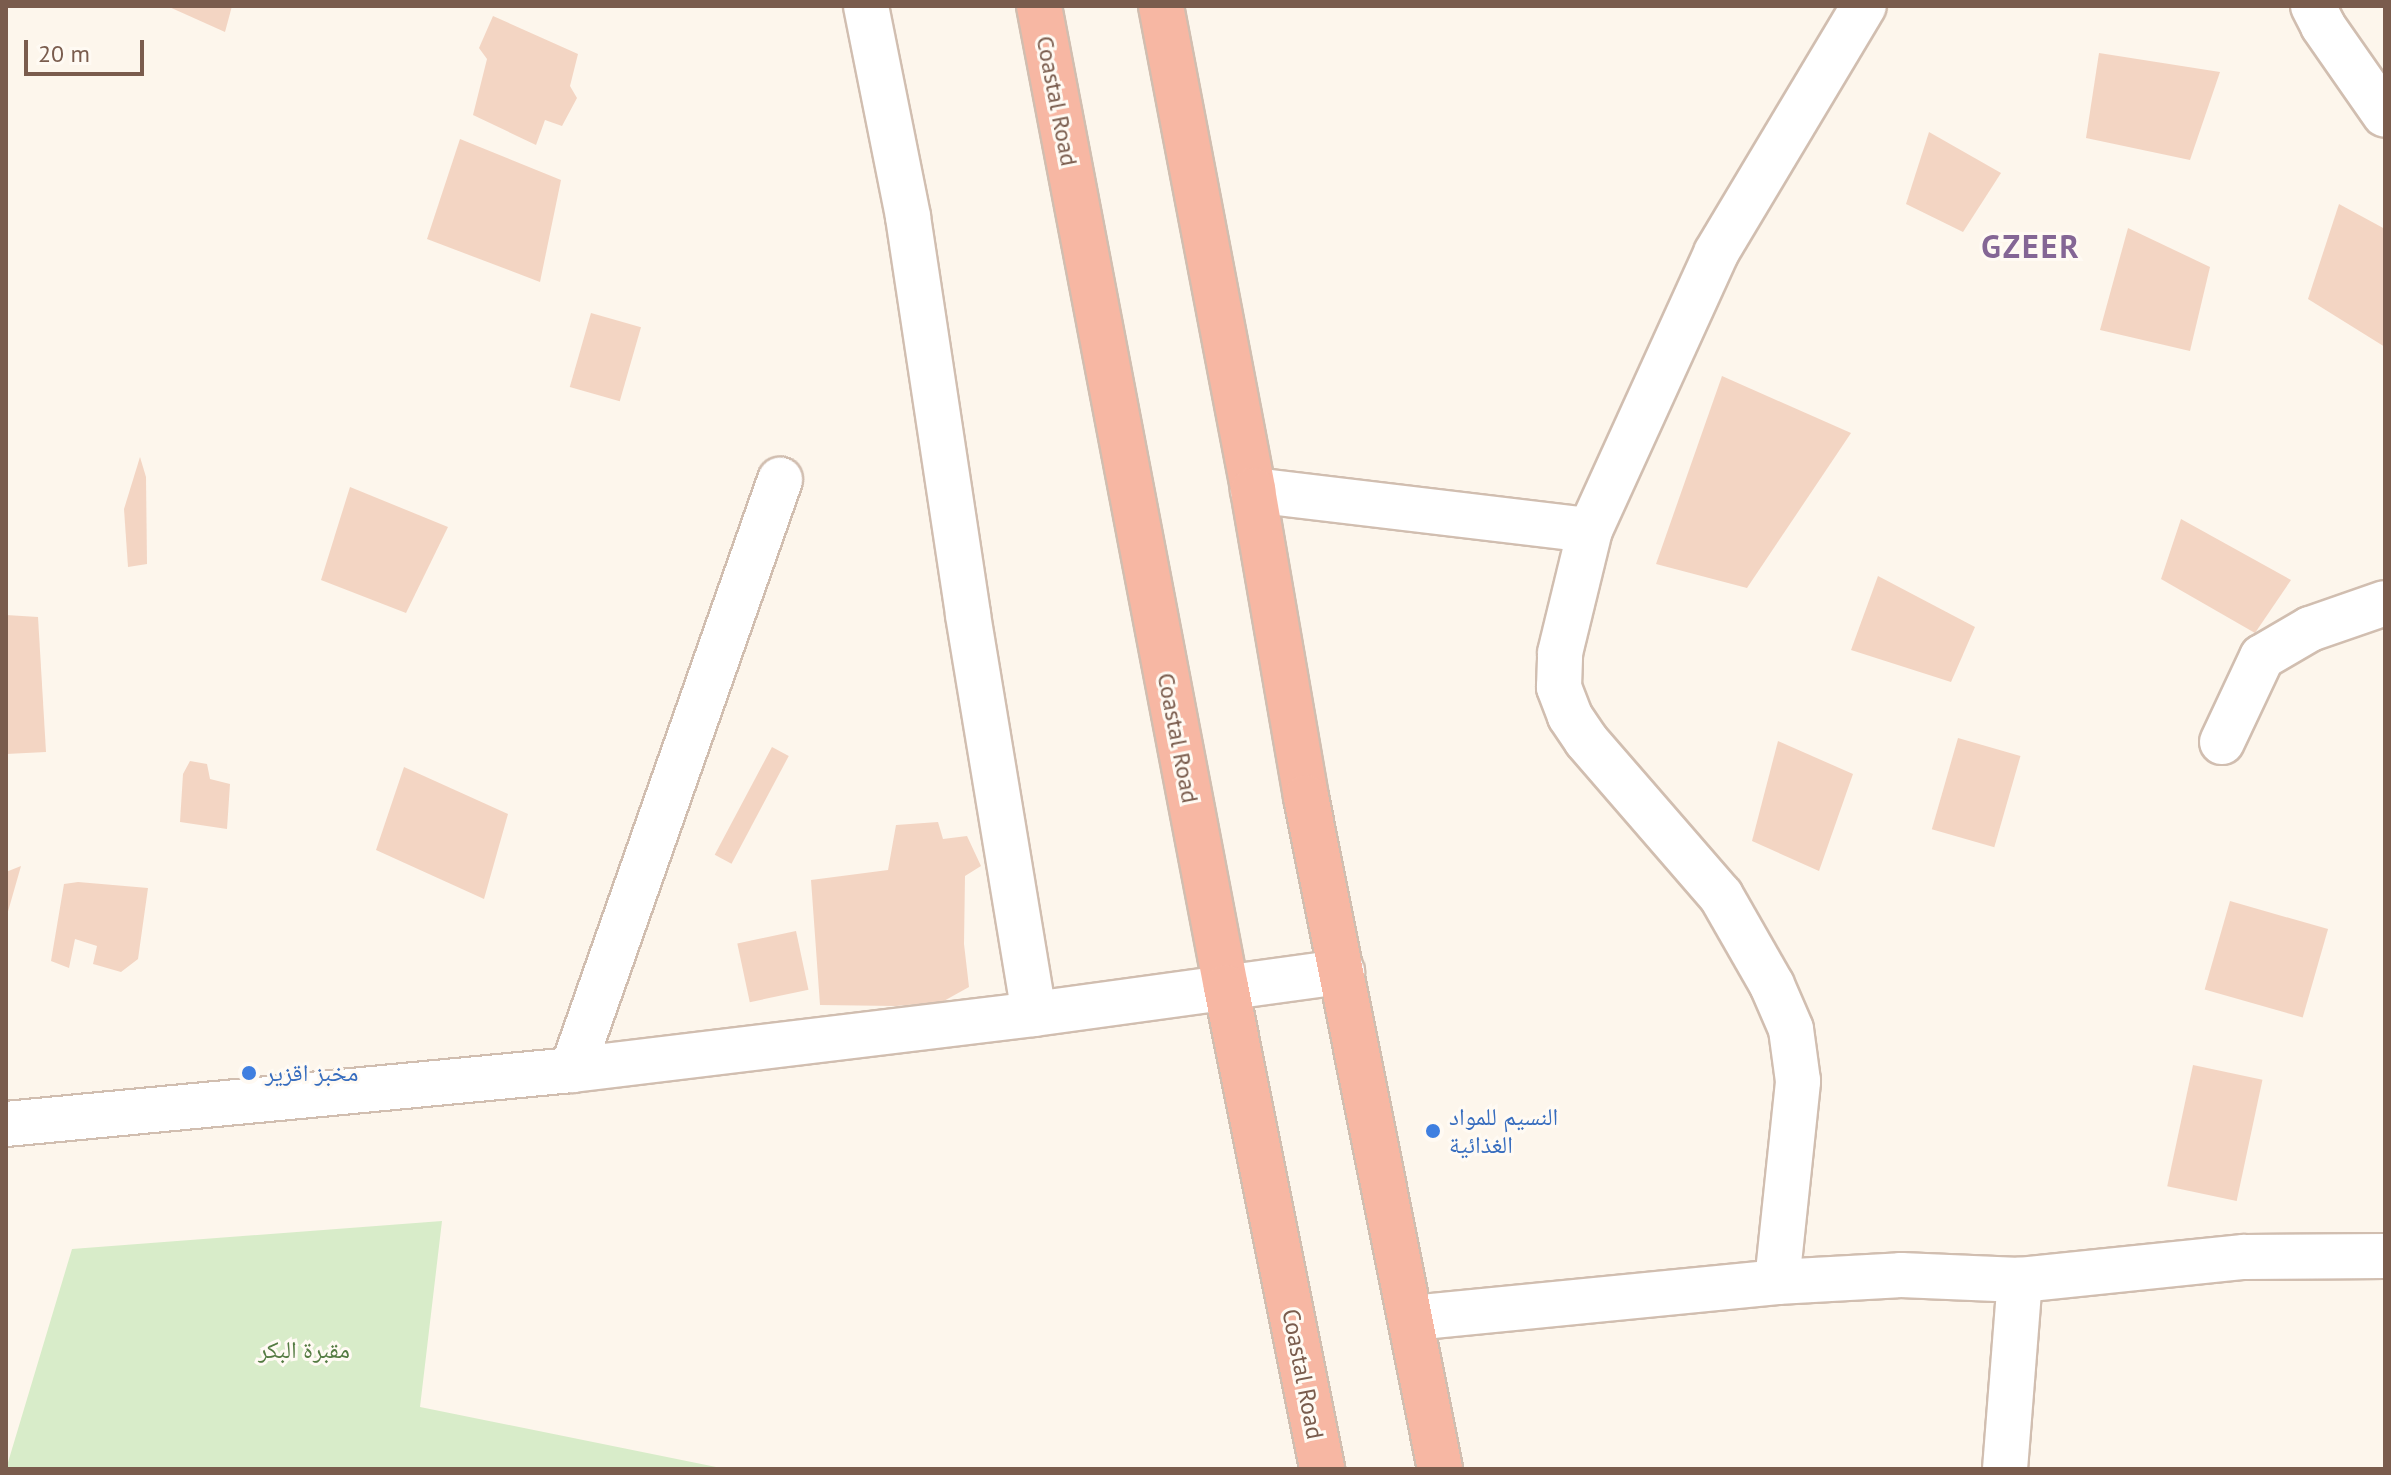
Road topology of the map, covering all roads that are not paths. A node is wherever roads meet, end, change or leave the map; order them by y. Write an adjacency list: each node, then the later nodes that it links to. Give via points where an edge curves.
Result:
1 (866, 6): 14 (street, via 908,217)
2 (1039, 6): 13 (highway, Coastal Road)
3 (1161, 6): 8 (highway)
4 (1864, 6): 9 (street, via 1716,253)
5 (2313, 6): 6 (street)
6 (2385, 115)
7 (780, 480): 15 (street)
8 (1253, 490): 9 (street); 12 (highway)
9 (1590, 530): 19 (street, via 1560,653 1559,687 1570,716 1721,896 1791,1029 1798,1081)
10 (2385, 603): 11 (street, via 2310,629 2262,657)
11 (2222, 742)
12 (1342, 972): 13 (street); 20 (highway)
13 (1226, 987): 14 (street); 21 (highway, Coastal Road)
14 (1034, 1014): 15 (street)
15 (572, 1070): 16 (street)
16 (6, 1124)
17 (2385, 1256): 18 (street, via 2244,1257)
18 (2020, 1280): 19 (street, via 1901,1275); 23 (street)
19 (1777, 1282): 20 (street)
20 (1412, 1318): 22 (highway)
21 (1322, 1469)
22 (1440, 1469)
23 (2005, 1469)

